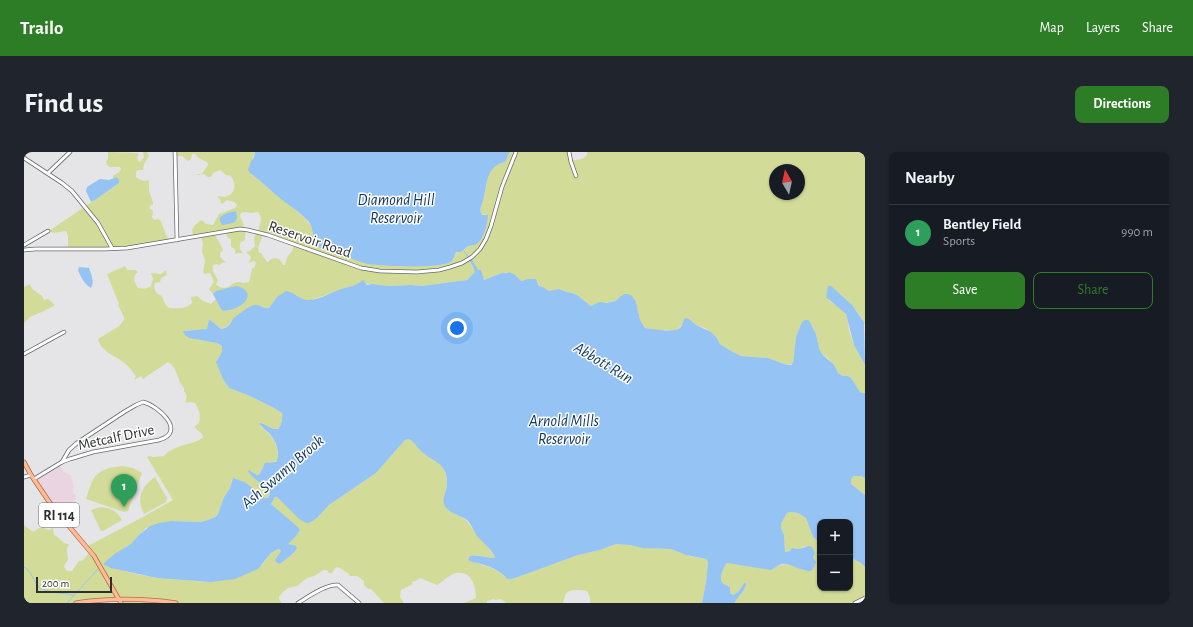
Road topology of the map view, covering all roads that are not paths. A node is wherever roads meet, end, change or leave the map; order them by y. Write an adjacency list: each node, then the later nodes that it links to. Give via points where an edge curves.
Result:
1 (70, 152): 6 (street)
2 (175, 152): 9 (street)
3 (516, 152): 9 (street, Reservoir Road, via 502,187 490,232 472,257 450,267 418,272 361,268 240,229)
4 (569, 152): 7 (street)
5 (24, 158): 6 (street)
6 (48, 174): 11 (street, via 75,194 98,223)
7 (576, 176)
8 (48, 231): 10 (street)
9 (177, 240): 11 (street, Reservoir Road)
10 (24, 245)
11 (112, 248): 12 (street, Reservoir Road)
12 (24, 250)
13 (64, 332): 14 (street)
14 (24, 354)
15 (24, 462): 17 (main road, RI 114)
16 (62, 462): 16 (street, Metcalf Drive, via 93,452 164,438 170,433 171,425 154,407 144,402 140,403 69,449); 19 (street, Metcalf Drive)
17 (31, 475): 18 (street); 19 (main road, RI 114)
18 (24, 477)
19 (34, 479): 21 (main road, RI 114, via 54,510 91,552)
20 (865, 598): 26 (street)
21 (120, 601): 22 (main road); 23 (main road, via 140,599)
22 (76, 603)
23 (176, 603)
24 (298, 603): 25 (street, via 326,587 338,585)
25 (359, 603)
26 (855, 603)

